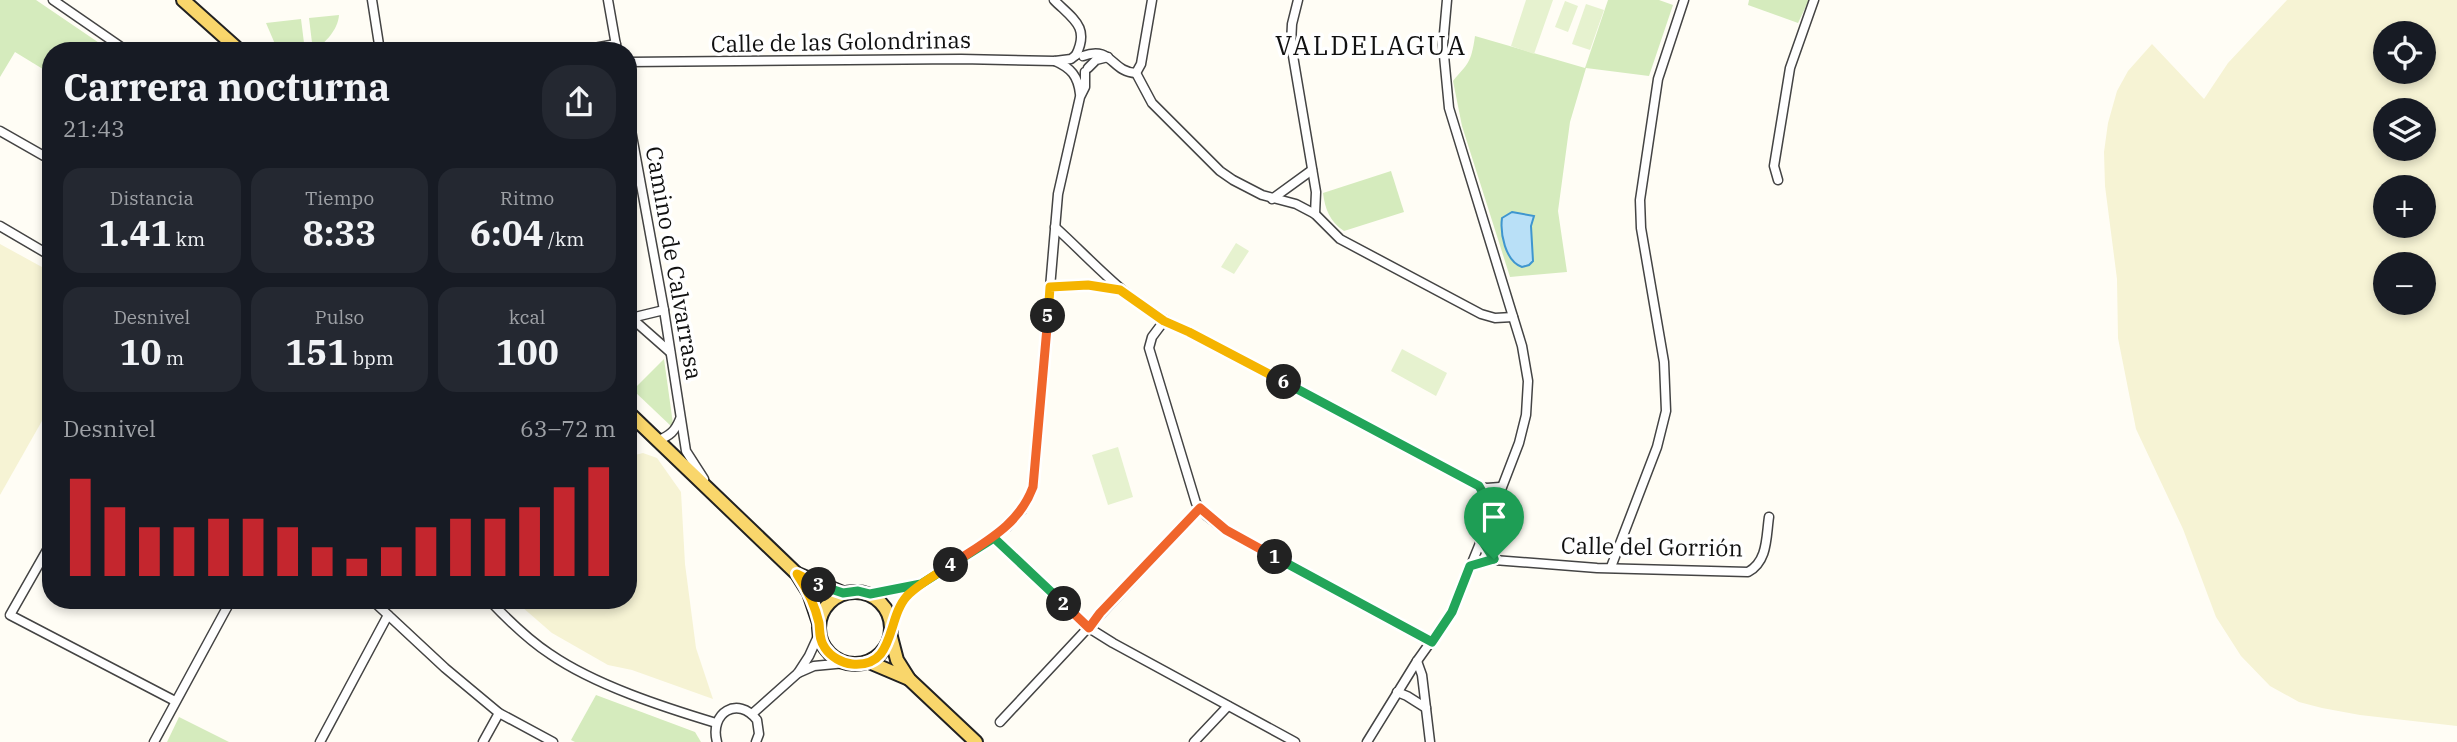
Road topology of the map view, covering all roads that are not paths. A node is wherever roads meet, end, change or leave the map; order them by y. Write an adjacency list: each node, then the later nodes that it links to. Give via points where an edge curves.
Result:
1 (53, 0): 11 (street)
2 (183, 0): 12 (main road)
3 (372, 0): 13 (street)
4 (608, 0): 14 (street)
5 (1054, 0): 17 (street, via 1080,27 1082,42)
6 (1152, 0): 19 (street)
7 (1298, 0): 23 (street, via 1291,44)
8 (1447, 0): 37 (street, via 1444,66 1455,131)
9 (1684, 0): 55 (street, via 1658,79 1640,200 1664,362 1666,411)
10 (1814, 0): 25 (street, via 1790,68 1774,166)
11 (114, 42)
12 (230, 42)
13 (379, 42)
14 (615, 42)
15 (1108, 57): 17 (street, via 1093,52); 18 (street, via 1096,60); 19 (street, via 1125,71)
16 (637, 62): 17 (street, Calle de las Golondrinas)
17 (1075, 62): 18 (street); 18 (street, via 1088,61); 20 (street)
18 (1087, 70): 20 (street)
19 (1136, 73): 26 (street, via 1152,103 1220,171)
20 (1080, 97): 29 (street)
21 (0, 131): 22 (street)
22 (42, 155)
23 (1312, 170): 26 (street); 27 (street)
24 (637, 171): 35 (street, Camino de Calvarrasa)
25 (1778, 180)
26 (1272, 199): 27 (street)
27 (1315, 214): 37 (street, via 1340,239 1466,306 1495,318)
28 (0, 226): 30 (street)
29 (1055, 227): 31 (street); 33 (street)
30 (42, 251)
31 (1100, 270): 32 (street); 34 (street)
32 (1092, 285): 33 (street); 34 (street)
33 (1050, 287): 50 (street, via 1033,487 1022,510)
34 (1120, 290): 38 (street)
35 (664, 310): 36 (street); 40 (street, Camino de Calvarrasa)
36 (637, 315)
37 (1513, 317): 45 (street, via 1525,360 1528,397 1519,443)
38 (1164, 321): 44 (street); 47 (street, via 1149,348)
39 (637, 322): 40 (street)
40 (670, 352): 41 (street, Camino de Calvarrasa)
41 (680, 419): 43 (street, via 676,430); 46 (street, Camino de Calvarrasa, via 686,451)
42 (637, 420): 43 (main road)
43 (658, 440): 46 (main road)
44 (1479, 486): 45 (street); 48 (street)
45 (1500, 486): 48 (street)
46 (715, 494): 56 (main road)
47 (1200, 508): 64 (street); 67 (street, via 1226,530)
48 (1491, 514): 51 (street)
49 (1769, 517): 55 (street, Calle del Gorrión, via 1763,558 1748,572)
50 (994, 538): 57 (street); 64 (street)
51 (1481, 539): 53 (street); 54 (street)
52 (42, 559): 74 (street, via 10,615)
53 (1494, 559): 54 (street, Calle del Gorrión); 55 (street, Calle del Gorrión)
54 (1470, 566): 67 (street, via 1452,612)
55 (1611, 567)
56 (797, 574): 58 (main road); 65 (main road, via 809,593)
57 (921, 584): 59 (street); 66 (street, via 906,597)
58 (843, 593): 59 (main road); 65 (main road, via 823,611)
59 (870, 594): 66 (main road, via 889,612)
60 (226, 609): 74 (street)
61 (381, 609): 63 (street)
62 (498, 609): 80 (street, via 551,655 595,680)
63 (387, 615): 77 (street); 82 (street)
64 (1089, 628): 75 (street); 79 (street)
65 (819, 629): 70 (main road, via 824,647); 71 (street)
66 (891, 631): 68 (main road, via 886,648); 72 (main road, via 897,660)
67 (1432, 642): 69 (street)
68 (869, 662): 70 (main road); 72 (main road)
69 (1417, 662): 73 (street); 76 (street)
70 (846, 663): 71 (street, via 814,666)
71 (798, 673): 78 (street)
72 (909, 678): 87 (main road)
73 (1397, 692): 76 (street); 90 (street)
74 (176, 701): 81 (street)
75 (1228, 705): 88 (street); 89 (street)
76 (1426, 708): 91 (street)
77 (499, 713): 83 (street); 84 (street)
78 (752, 714): 80 (street, via 735,708); 86 (street, via 759,727)
79 (1000, 722)
80 (716, 723): 85 (street)
81 (154, 742)
82 (320, 742)
83 (483, 742)
84 (553, 742)
85 (718, 742)
86 (757, 742)
87 (976, 742)
88 (1194, 742)
89 (1295, 742)
90 (1367, 742)
91 (1430, 742)

